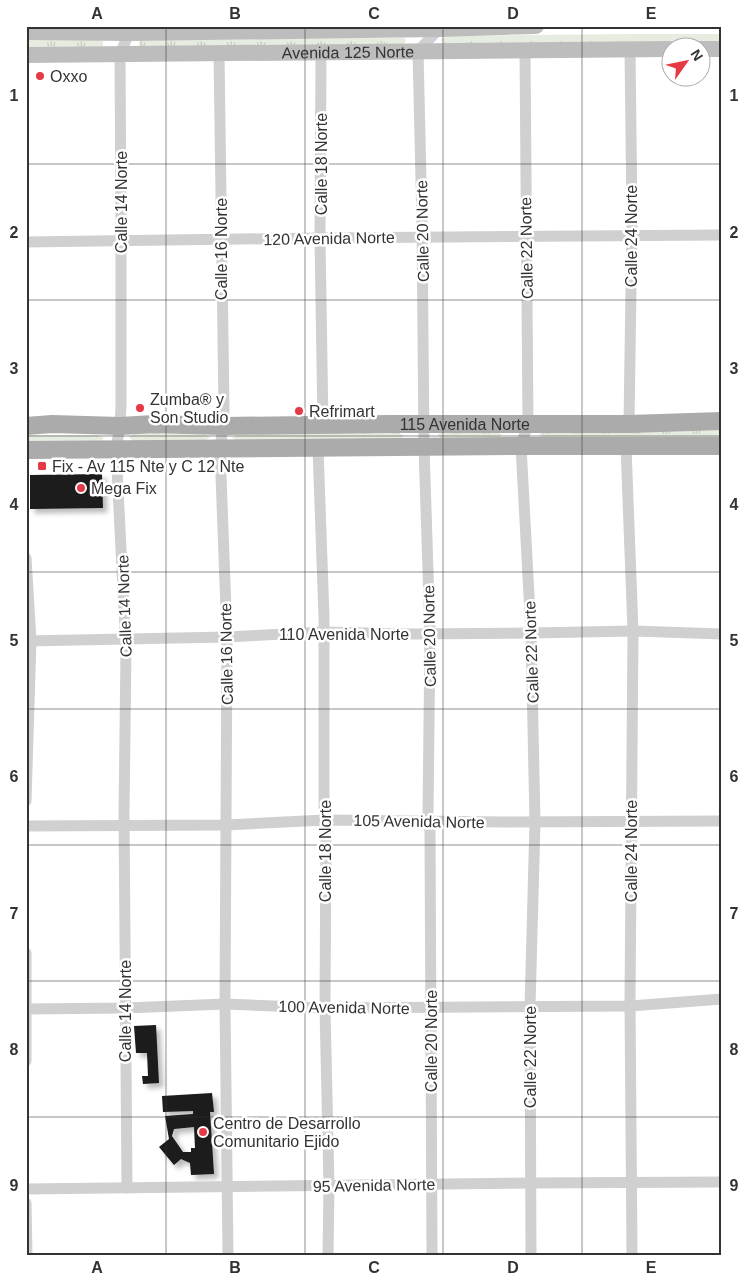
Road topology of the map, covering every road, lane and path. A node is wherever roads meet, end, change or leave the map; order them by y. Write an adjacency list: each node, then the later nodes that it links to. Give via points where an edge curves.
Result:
1 (27, 26): 7 (street)
2 (536, 26): 5 (main road, Avenida 125 Norte)
3 (231, 28): 4 (main road, Avenida 125 Norte); 6 (main road, Avenida 125 Norte)
4 (337, 28): 5 (main road, Avenida 125 Norte)
5 (439, 28): 11 (street)
6 (128, 29): 7 (main road, Avenida 125 Norte); 13 (street, Calle 14 Norte)
7 (26, 32)
8 (630, 49): 9 (main road, Avenida 125 Norte); 10 (main road, Avenida 125 Norte); 17 (street, Calle 24 Norte)
9 (660, 49)
10 (525, 50): 11 (main road, Avenida 125 Norte); 18 (street, Calle 22 Norte)
11 (418, 52): 12 (main road, Avenida 125 Norte); 20 (street, Calle 20 Norte)
12 (322, 53): 14 (main road, Avenida 125 Norte); 19 (street, Calle 18 Norte)
13 (120, 54): 14 (main road, Avenida 125 Norte); 15 (main road, Avenida 125 Norte); 21 (street, Calle 14 Norte)
14 (219, 54): 22 (street, Calle 16 Norte)
15 (26, 55)
16 (722, 235): 17 (street, 120 Avenida Norte)
17 (631, 236): 18 (street, 120 Avenida Norte); 27 (street, Calle 24 Norte)
18 (526, 237): 20 (street, 120 Avenida Norte); 26 (street, Calle 22 Norte)
19 (320, 238): 20 (street, 120 Avenida Norte); 22 (street, 120 Avenida Norte); 28 (street, Calle 18 Norte)
20 (421, 238): 25 (street, Calle 20 Norte)
21 (121, 240): 22 (street, 120 Avenida Norte); 23 (street, 120 Avenida Norte); 30 (street, Calle 14 Norte)
22 (222, 240): 31 (street, Calle 16 Norte)
23 (26, 242)
24 (722, 421): 27 (main road, 115 Avenida Norte)
25 (424, 424): 26 (main road, 115 Avenida Norte); 28 (main road, 115 Avenida Norte); 34 (street, Calle 20 Norte)
26 (528, 424): 27 (main road, 115 Avenida Norte); 32 (street, Calle 22 Norte)
27 (629, 424)
28 (323, 425): 31 (main road, 115 Avenida Norte)
29 (26, 426): 30 (main road, 115 Avenida Norte)
30 (120, 426): 31 (main road, 115 Avenida Norte); 37 (street, Calle 14 Norte)
31 (223, 426): 38 (street, Calle 16 Norte)
32 (521, 446): 34 (main road, 115 Avenida Norte); 35 (main road, 115 Avenida Norte); 44 (street, Calle 22 Norte)
33 (722, 446): 35 (main road, 115 Avenida Norte)
34 (424, 447): 36 (main road, 115 Avenida Norte); 43 (street, Calle 20 Norte)
35 (626, 447): 41 (street, Calle 24 Norte)
36 (318, 448): 38 (main road, 115 Avenida Norte); 42 (street, Calle 18 Norte)
37 (116, 449): 38 (main road, 115 Avenida Norte); 39 (main road, 115 Avenida Norte); 47 (street, Calle 14 Norte)
38 (220, 449): 46 (street, Calle 16 Norte)
39 (26, 450)
40 (26, 558): 48 (street)
41 (633, 631): 44 (street, 110 Avenida Norte); 45 (street, 110 Avenida Norte); 54 (street, Calle 24 Norte)
42 (324, 632): 43 (street, 110 Avenida Norte); 46 (street, 110 Avenida Norte); 50 (street, Calle 18 Norte)
43 (430, 633): 44 (street, 110 Avenida Norte); 52 (street, Calle 20 Norte)
44 (531, 633): 53 (street, Calle 22 Norte)
45 (722, 634)
46 (227, 637): 47 (street, 110 Avenida Norte); 55 (street, Calle 16 Norte)
47 (125, 638): 48 (street, 110 Avenida Norte); 57 (street, Calle 14 Norte)
48 (29, 640): 49 (street)
49 (26, 801)
50 (325, 820): 52 (street, 105 Avenida Norte); 55 (street, 105 Avenida Norte); 64 (street, Calle 18 Norte)
51 (722, 821): 54 (street, 105 Avenida Norte)
52 (429, 822): 53 (street, 105 Avenida Norte); 65 (street, Calle 20 Norte)
53 (535, 822): 54 (street, 105 Avenida Norte); 62 (street, Calle 22 Norte)
54 (631, 822): 61 (street, Calle 24 Norte)
55 (226, 825): 57 (street, 105 Avenida Norte); 60 (street, Calle 16 Norte)
56 (26, 826): 57 (street, 105 Avenida Norte)
57 (124, 826): 63 (street, Calle 14 Norte)
58 (26, 953): 66 (street)
59 (722, 999): 61 (street, 100 Avenida Norte)
60 (225, 1004): 63 (street, 100 Avenida Norte); 64 (street, 100 Avenida Norte); 73 (street, Calle 16 Norte)
61 (630, 1006): 62 (street, 100 Avenida Norte); 70 (street, Calle 24 Norte)
62 (530, 1007): 65 (street, 100 Avenida Norte); 69 (street, Calle 22 Norte)
63 (126, 1008): 66 (street, 100 Avenida Norte); 74 (street, Calle 14 Norte)
64 (325, 1008): 65 (street, 100 Avenida Norte); 72 (street, Calle 18 Norte)
65 (431, 1008): 71 (street, Calle 20 Norte)
66 (26, 1009): 67 (street)
67 (26, 1061)
68 (722, 1182): 70 (street, 95 Avenida Norte)
69 (530, 1183): 70 (street, 95 Avenida Norte); 71 (street, 95 Avenida Norte); 81 (street, Calle 22 Norte)
70 (631, 1183): 82 (street, Calle 24 Norte)
71 (432, 1185): 72 (street, 95 Avenida Norte); 80 (street, Calle 20 Norte)
72 (329, 1186): 73 (street, 95 Avenida Norte); 79 (street, Calle 18 Norte)
73 (228, 1187): 74 (street, 95 Avenida Norte); 78 (street, Calle 16 Norte)
74 (127, 1188): 75 (street, 95 Avenida Norte)
75 (26, 1189)
76 (26, 1203): 77 (street)
77 (27, 1255)
78 (228, 1255)
79 (328, 1255)
80 (432, 1255)
81 (531, 1255)
82 (632, 1255)

